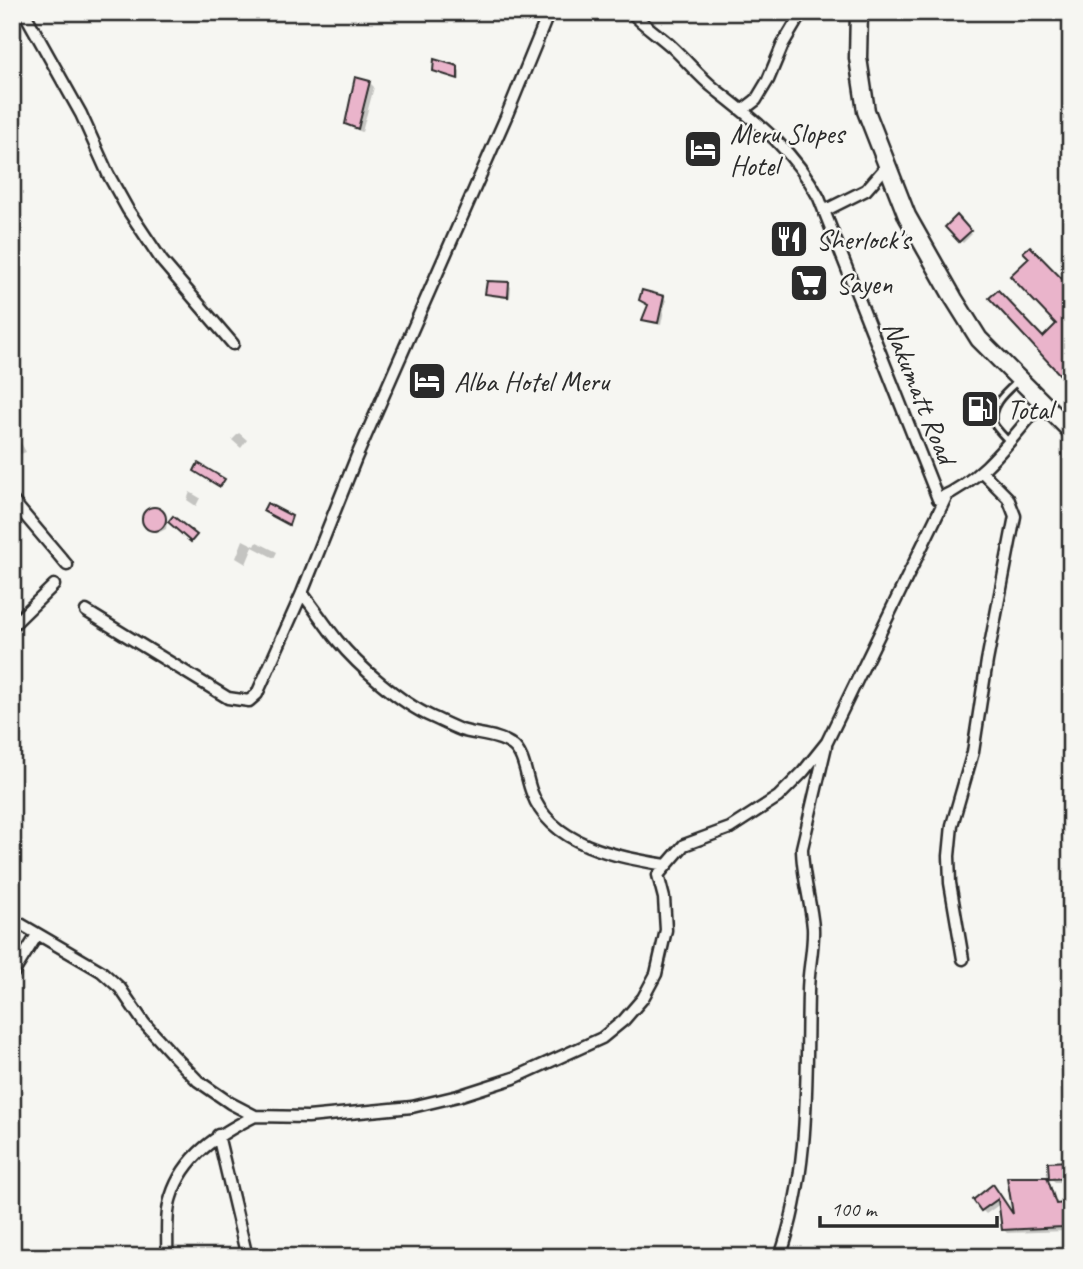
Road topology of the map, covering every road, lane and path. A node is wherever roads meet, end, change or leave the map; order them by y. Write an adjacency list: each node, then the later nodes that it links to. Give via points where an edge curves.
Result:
1 (24, 12): 9 (street, via 128,210 162,261)
2 (549, 12): 19 (street)
3 (631, 12): 6 (street, Nakumatt Road)
4 (802, 12): 6 (street, via 756,100)
5 (859, 12): 7 (highway, via 860,82)
6 (743, 110): 8 (street, Nakumatt Road, via 795,159)
7 (886, 166): 8 (street, via 866,190); 10 (highway, via 907,216 954,299 979,339)
8 (824, 211): 15 (street, Nakumatt Road)
9 (233, 344)
10 (1019, 380): 11 (highway); 13 (lane, via 994,410 994,423)
11 (1042, 403): 12 (highway); 13 (street)
12 (1071, 431)
13 (1009, 442): 14 (street)
14 (982, 472): 15 (street); 26 (street, via 1008,498 1015,516 973,752 952,825 950,883)
15 (942, 497): 22 (street)
16 (12, 500): 17 (street)
17 (67, 565)
18 (54, 585): 21 (street)
19 (302, 593): 20 (street, via 257,694 249,701 228,698); 23 (street, via 338,641 401,698 462,730 511,743 520,755 534,801 559,827 594,848)
20 (86, 611)
21 (12, 626)
22 (827, 742): 23 (street, via 778,797 730,828 684,845); 32 (street, via 802,848 813,926 806,1107 793,1211)
23 (666, 865): 28 (street, via 659,875 666,930 656,974 643,998 602,1038 514,1077 412,1107 308,1117)
24 (12, 919): 25 (street)
25 (37, 935): 27 (street); 28 (street, via 101,971 198,1081)
26 (963, 959)
27 (12, 975)
28 (255, 1116): 29 (street)
29 (218, 1135): 30 (street, via 193,1158 170,1198); 31 (street)
30 (167, 1257)
31 (247, 1257)
32 (780, 1257)

